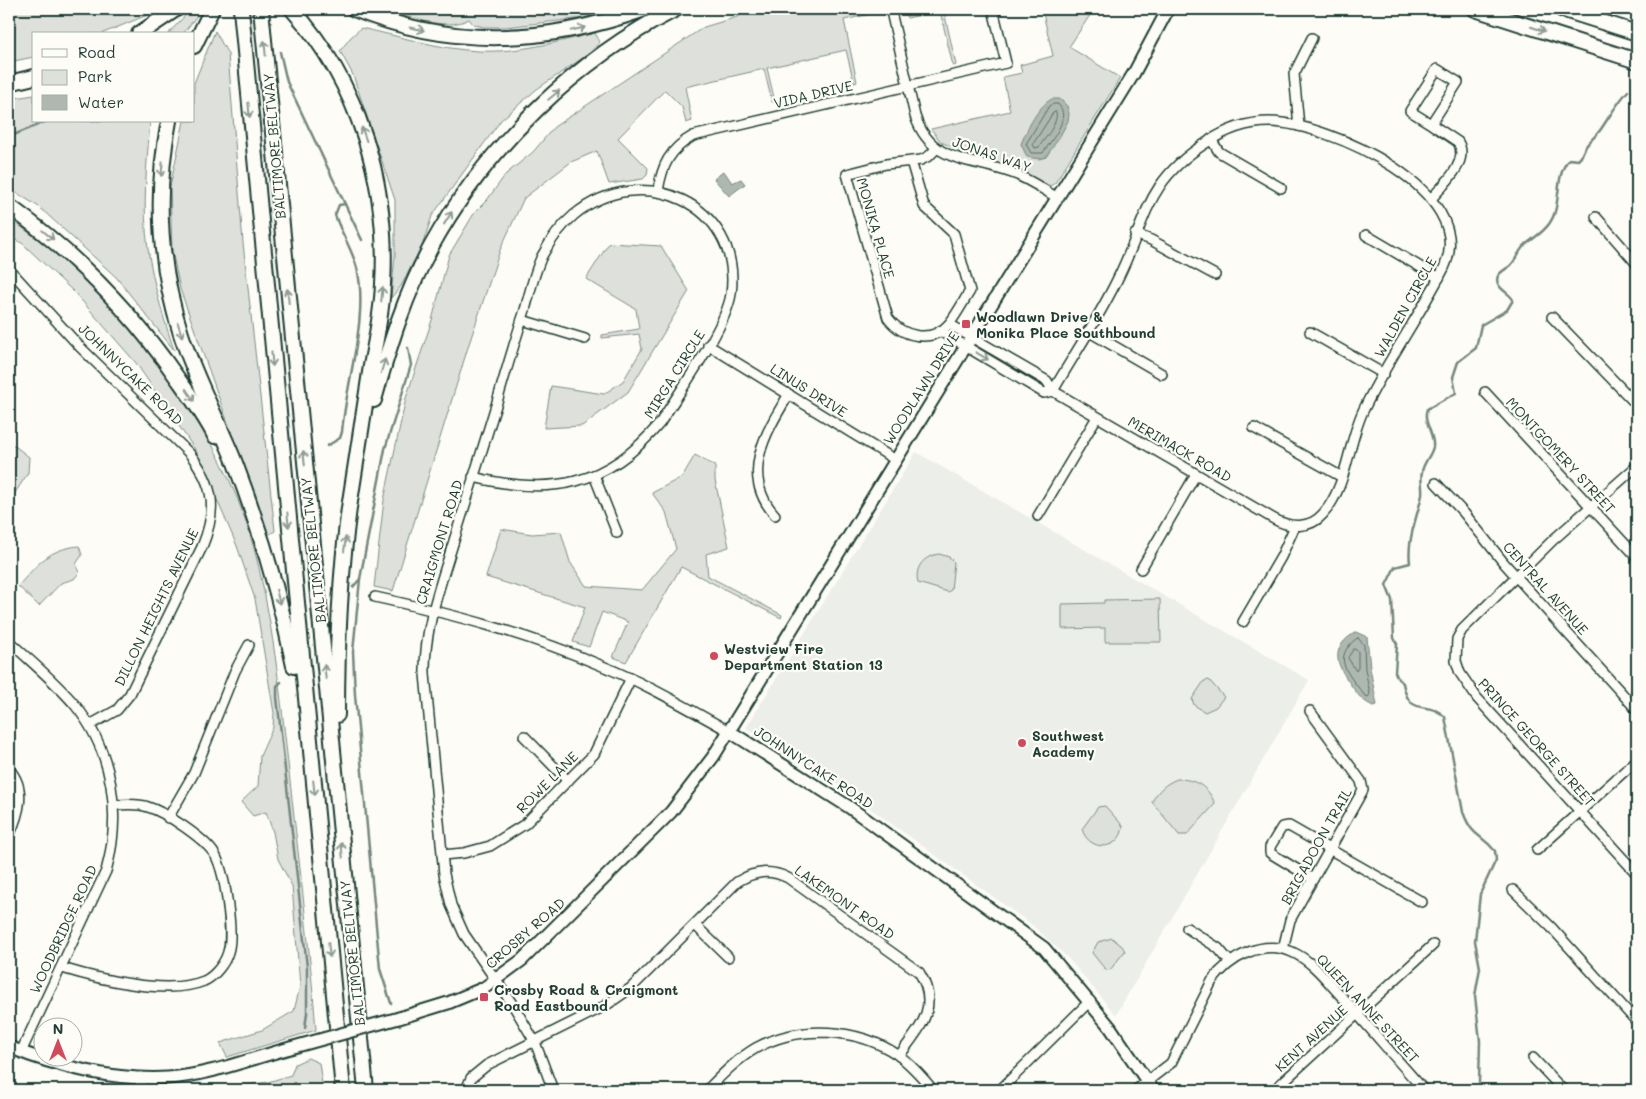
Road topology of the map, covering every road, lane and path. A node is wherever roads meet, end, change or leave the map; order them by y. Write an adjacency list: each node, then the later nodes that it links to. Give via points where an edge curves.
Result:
1 (176, 9): 14 (highway)
2 (212, 9): 17 (highway)
3 (240, 9): 86 (highway, BALTIMORE BELTWAY, one-way to 86)
4 (262, 9): 90 (highway, BALTIMORE BELTWAY, one-way to 4)
5 (292, 9): 58 (highway, one-way to 5, via 383,284 381,216 364,132 323,46)
6 (354, 9): 7 (highway, one-way to 7, via 404,27 490,38 521,38 564,32)
7 (645, 9)
8 (676, 9): 58 (highway, one-way to 8, via 401,314 431,246 465,192 511,135 536,110 604,54)
9 (993, 9): 21 (street, VIDA DRIVE, via 1006,62)
10 (1168, 9): 30 (main road, WOODLAWN DRIVE, via 1134,73)
11 (1475, 9): 18 (highway, one-way to 18)
12 (1560, 9): 15 (highway)
13 (892, 16): 21 (street, JONAS WAY)
14 (142, 32)
15 (1637, 33)
16 (1312, 38): 24 (street, via 1294,74)
17 (195, 44)
18 (1637, 61)
19 (32, 77): 20 (highway)
20 (9, 83)
21 (908, 86): 26 (street, JONAS WAY, via 919,127); 29 (street, VIDA DRIVE, via 693,136 668,158)
22 (169, 122): 65 (highway, one-way to 65, via 160,210 168,281 181,336)
23 (1431, 124): 23 (street, via 1458,82 1436,68 1410,111); 31 (street, via 1458,142 1461,154 1458,166)
24 (1299, 126): 25 (street, WALDEN CIRCLE, via 1251,123); 31 (street, WALDEN CIRCLE, via 1377,158)
25 (1211, 139): 28 (street, via 1219,152); 34 (street, WALDEN CIRCLE, via 1182,161 1163,181 1146,207)
26 (937, 148): 27 (street, MONIKA PLACE, via 926,158); 30 (street, JONAS WAY, via 950,156 1010,172)
27 (911, 161): 43 (street, via 924,206 954,234 970,291); 43 (street, MONIKA PLACE, via 847,174 888,318 898,330 913,336 924,337)
28 (1281, 188)
29 (658, 191): 40 (street, CRAIGMONT ROAD, via 695,207 714,226 726,247); 42 (street, CRAIGMONT ROAD, via 616,192 572,216 542,256)
30 (1056, 197): 47 (main road, WOODLAWN DRIVE)
31 (1431, 199): 39 (street, WALDEN CIRCLE, via 1445,219 1450,238 1448,258)
32 (9, 206): 65 (highway, one-way to 65, via 102,284 156,346 212,430)
33 (1596, 217): 36 (street)
34 (1135, 234): 38 (street); 44 (street, WALDEN CIRCLE, via 1119,277)
35 (1366, 235): 39 (street)
36 (1637, 264)
37 (9, 269): 67 (street, JOHNNYCAKE ROAD, via 86,352 190,454 206,480)
38 (1215, 275)
39 (1439, 278): 50 (street, WALDEN CIRCLE)
40 (732, 286): 48 (street, MIRGA CIRCLE, via 727,311)
41 (1552, 317): 54 (street)
42 (522, 320): 46 (street); 62 (street, CRAIGMONT ROAD)
43 (945, 327): 47 (street, MERIMACK ROAD)
44 (1088, 331): 49 (street); 51 (street, WALDEN CIRCLE)
45 (1310, 332): 50 (street)
46 (585, 339)
47 (968, 341): 51 (street, MERIMACK ROAD, via 1047,381); 57 (main road, WOODLAWN DRIVE)
48 (708, 344): 53 (street, LINUS DRIVE); 61 (street, MIRGA CIRCLE, via 649,437 621,460)
49 (1162, 374)
50 (1384, 374): 63 (street, WALDEN CIRCLE, via 1360,418)
51 (1053, 391): 55 (street, MERIMACK ROAD)
52 (1485, 392): 66 (street, MONTGOMERY STREET)
53 (789, 394): 57 (street, LINUS DRIVE); 68 (street, via 765,434 759,456 762,491)
54 (1637, 405)
55 (1097, 417): 60 (street, MERIMACK ROAD); 69 (street)
56 (1254, 428): 63 (street)
57 (894, 459): 84 (main road, WOODLAWN DRIVE)
58 (356, 464): 90 (highway, one-way to 58, via 340,607)
59 (1637, 466): 66 (street, PRINCE GEORGE STREET)
60 (1196, 474): 70 (street, MERIMACK ROAD, via 1279,522); 73 (street)
61 (594, 475): 62 (street, MIRGA CIRCLE, via 574,482 537,487 504,485); 71 (street)
62 (473, 477): 76 (street, CRAIGMONT ROAD)
63 (1342, 477): 70 (street, WALDEN CIRCLE, via 1323,514 1307,524)
64 (1436, 484): 74 (street, CENTRAL AVENUE)
65 (248, 501): 86 (highway, one-way to 86, via 266,550 280,604)
66 (1592, 508): 72 (street, MONTGOMERY STREET); 74 (street, PRINCE GEORGE STREET, via 1553,540)
67 (213, 511): 83 (street, DILLON HEIGHTS AVENUE, via 202,548 130,694 117,710)
68 (775, 515)
69 (1038, 516)
70 (1295, 526): 77 (street, via 1282,558)
71 (617, 533)
72 (1637, 558)
73 (1141, 568)
74 (1518, 577): 81 (street, CENTRAL AVENUE); 92 (street, PRINCE GEORGE STREET, via 1462,630 1457,639 1456,661 1477,698)
75 (376, 597): 76 (street, JOHNNYCAKE ROAD)
76 (433, 610): 80 (street, JOHNNYCAKE ROAD, via 519,634); 97 (street, CRAIGMONT ROAD, via 426,642 425,674)
77 (1243, 622)
78 (9, 641): 83 (street, WOODBRIDGE ROAD, via 62,690)
79 (249, 644): 93 (street, via 194,773)
80 (631, 678): 84 (street, JOHNNYCAKE ROAD); 89 (street, ROWE LANE, via 599,745)
81 (1637, 710)
82 (1310, 711): 95 (street, BRIGADOON TRAIL, via 1363,785 1362,795)
83 (90, 726): 91 (street, WOODBRIDGE ROAD, via 107,767)
84 (729, 731): 109 (main road, CROSBY ROAD, via 693,786 671,812 546,939); 110 (main road, JOHNNYCAKE ROAD, via 828,792 1025,933 1053,958)
85 (524, 736): 89 (street)
86 (309, 740): 122 (highway, BALTIMORE BELTWAY, one-way to 122)
87 (1637, 760): 92 (street)
88 (9, 768): 94 (street, via 16,779 20,800)
89 (568, 782): 97 (street, ROWE LANE, via 525,824 504,839 477,850)
90 (336, 790): 123 (highway, BALTIMORE BELTWAY, one-way to 90)
91 (114, 806): 93 (street, via 147,806); 108 (street, WOODBRIDGE ROAD, via 113,838 106,872)
92 (1580, 811): 96 (street); 98 (street, PRINCE GEORGE STREET)
93 (168, 818): 108 (street, via 207,845 219,862 225,884 230,943 225,960 205,980 194,984 155,985 106,980)
94 (9, 836)
95 (1331, 849): 99 (street, BRIGADOON TRAIL); 99 (street, via 1289,826 1280,829 1270,854); 101 (street)
96 (1538, 850)
97 (442, 855): 109 (street, CRAIGMONT ROAD, via 446,890 456,919)
98 (1637, 874)
99 (1313, 879): 105 (street, BRIGADOON TRAIL, via 1290,920)
100 (1513, 890): 112 (street)
101 (1422, 902)
102 (695, 925): 106 (street); 113 (street, LAKEMONT ROAD, via 620,997); 116 (street, LAKEMONT ROAD, via 745,876 763,871 788,878 910,965 924,981 929,999 927,1015)
103 (1187, 928): 107 (street, via 1218,948)
104 (1433, 946): 111 (street, KENT AVENUE)
105 (1283, 949): 107 (street, via 1256,950); 111 (street, QUEEN ANNE STREET, via 1293,952 1316,969)
106 (728, 957)
107 (1230, 962): 119 (street, via 1212,981 1171,1063)
108 (62, 968): 115 (street, WOODBRIDGE ROAD)
109 (495, 980): 113 (street, CRAIGMONT ROAD); 118 (main road, CROSBY ROAD, bridge, via 448,1004 216,1069 168,1078)
110 (1090, 1001): 119 (main road, JOHNNYCAKE ROAD); 128 (street)
111 (1358, 1014): 120 (street, KENT AVENUE); 131 (street, QUEEN ANNE STREET)
112 (1637, 1022)
113 (535, 1042): 124 (street, LAKEMONT ROAD, via 478,1071); 125 (street, CRAIGMONT ROAD)
114 (9, 1047): 115 (main road, CROSBY ROAD)
115 (21, 1052): 118 (main road, CROSBY ROAD, via 96,1072)
116 (899, 1056): 126 (street, via 855,1036 818,1032 801,1034 756,1048); 127 (street)
117 (1533, 1058): 132 (street)
118 (141, 1077): 121 (street)
119 (1146, 1080): 129 (street); 130 (main road, JOHNNYCAKE ROAD)
120 (1280, 1088)
121 (140, 1090)
122 (343, 1090)
123 (366, 1090)
124 (466, 1090)
125 (552, 1090)
126 (707, 1090)
127 (933, 1090)
128 (1000, 1090)
129 (1136, 1090)
130 (1153, 1090)
131 (1424, 1090)
132 (1563, 1090)

